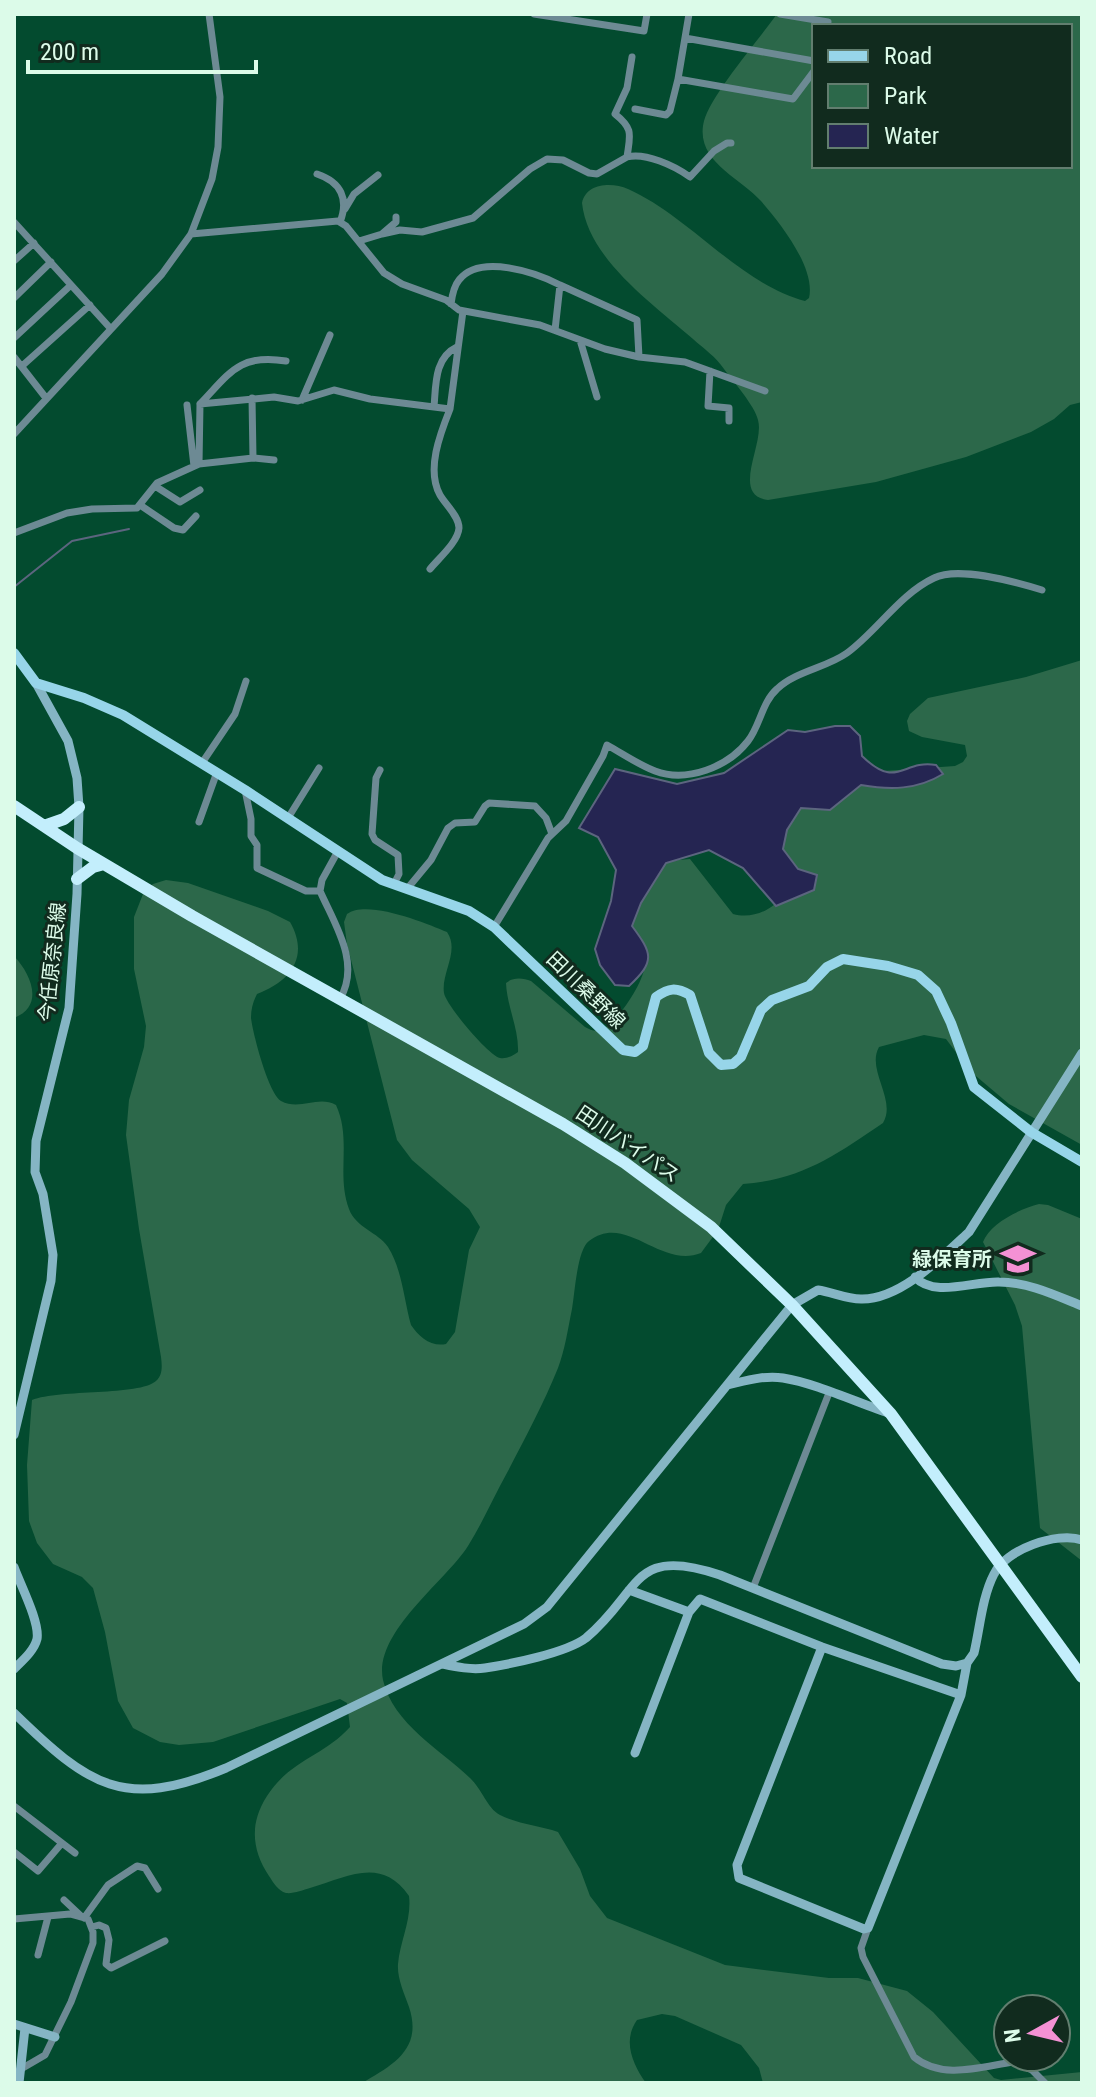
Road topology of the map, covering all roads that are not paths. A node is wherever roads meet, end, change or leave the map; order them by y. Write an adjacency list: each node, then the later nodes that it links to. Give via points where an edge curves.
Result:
1 (209, 14): 21 (street, via 220,97 218,147)
2 (534, 14): 3 (street, via 644,31)
3 (647, 14)
4 (689, 14): 7 (street)
5 (780, 14): 6 (street)
6 (828, 24)
7 (685, 38): 9 (street); 11 (street)
8 (632, 57): 14 (street, via 627,88 615,114 630,132)
9 (812, 61)
10 (812, 74): 11 (street, via 793,99)
11 (678, 79): 12 (street, via 666,115)
12 (635, 109)
13 (731, 143): 14 (street, via 714,151 690,177 635,154)
14 (627, 157): 22 (street, via 597,174 547,159 473,218 422,232)
15 (317, 174): 17 (street, via 336,183)
16 (378, 175): 17 (street)
17 (345, 209): 20 (street)
18 (396, 217): 22 (street)
19 (14, 222): 24 (street)
20 (340, 222): 21 (street); 23 (street)
21 (191, 234): 33 (street)
22 (382, 234): 23 (street)
23 (359, 241): 30 (street, via 384,273)
24 (34, 243): 25 (street); 26 (street)
25 (14, 261)
26 (51, 262): 27 (street); 29 (street)
27 (71, 285): 31 (street); 36 (street)
28 (560, 285): 30 (street, via 502,266 485,267 459,279); 34 (street); 40 (street, via 637,320)
29 (14, 298)
30 (451, 304): 32 (street)
31 (90, 305): 33 (street); 42 (street)
32 (463, 311): 34 (street); 38 (street)
33 (111, 329): 46 (street)
34 (555, 330): 37 (street)
35 (330, 335): 48 (street)
36 (14, 338)
37 (580, 340): 40 (street); 45 (street)
38 (457, 347): 51 (street, via 439,366); 52 (street)
39 (14, 357): 42 (street)
40 (639, 357): 43 (street)
41 (286, 361): 49 (street, via 238,364)
42 (22, 366): 46 (street)
43 (710, 371): 44 (street); 53 (street, via 708,406 729,408)
44 (765, 391)
45 (597, 397)
46 (46, 398): 54 (street)
47 (252, 398): 48 (street); 49 (street); 55 (street)
48 (302, 400): 51 (street, via 334,390)
49 (200, 404): 57 (street)
50 (187, 405): 57 (street)
51 (434, 407): 52 (street)
52 (450, 409): 63 (street, via 435,457 435,485 459,529)
53 (729, 421)
54 (14, 434)
55 (253, 458): 56 (street); 57 (street)
56 (274, 460)
57 (196, 465): 58 (street)
58 (155, 486): 59 (street, via 180,502); 60 (street)
59 (200, 490)
60 (140, 505): 61 (street, via 183,530); 62 (street, via 67,513)
61 (196, 516)
62 (14, 533)
63 (430, 569)
64 (1042, 590): 82 (street, via 959,574 937,576 847,653 776,689 749,740 717,766 667,774 607,745 566,821)
65 (14, 653): 67 (main road)
66 (246, 681): 68 (street)
67 (36, 683): 70 (main road, 田川桑野線, via 123,715); 78 (street, 今任原奈良線, via 68,741)
68 (235, 714): 69 (street); 70 (street)
69 (245, 720)
70 (202, 763): 74 (main road, 田川桑野線)
71 (319, 768): 75 (street)
72 (380, 770): 87 (street, via 372,834 398,855)
73 (308, 771): 75 (street)
74 (217, 772): 76 (main road, 田川桑野線); 80 (street)
75 (311, 780): 79 (street)
76 (245, 790): 79 (main road, 田川桑野線); 89 (street, via 257,868 306,891)
77 (14, 806): 81 (highway, 田川バイパス)
78 (79, 807): 81 (highway); 83 (street, 今任原奈良線)
79 (288, 818): 84 (main road, 田川桑野線)
80 (199, 822)
81 (44, 826): 83 (highway, 田川バイパス)
82 (552, 834): 88 (street, via 535,806 489,803 475,822 448,828); 90 (street)
83 (77, 848): 85 (highway, 田川バイパス); 86 (street, 今任原奈良線)
84 (338, 851): 87 (main road, 田川桑野線); 89 (street)
85 (104, 864): 86 (highway); 91 (highway, 田川バイパス)
86 (77, 879): 101 (street, 今任原奈良線, via 69,1008 34,1159 50,1233 51,1281)
87 (394, 884): 88 (main road, 田川桑野線)
88 (407, 889): 90 (main road, 田川桑野線, via 469,911)
89 (320, 891): 91 (street, via 347,954 349,977)
90 (494, 927): 93 (main road, 田川桑野線, via 623,1050 635,1052 643,1046 656,997 678,988 690,995 709,1053 721,1065 741,1057 753,1024 772,1000 809,986 843,959 918,975 936,991 974,1087)
91 (340, 999): 96 (highway, 田川バイパス, via 625,1163 711,1227)
92 (1082, 1053): 93 (street)
93 (1031, 1132): 94 (main road, 田川桑野線); 95 (street, via 969,1232)
94 (1082, 1162)
95 (915, 1277): 96 (street, via 880,1298 818,1290); 97 (street, via 936,1288 1020,1283)
96 (792, 1305): 98 (street); 100 (highway, 田川バイパス)
97 (1082, 1306)
98 (727, 1385): 99 (street, via 780,1377); 110 (street, via 547,1607)
99 (829, 1393): 100 (street); 105 (street)
100 (891, 1414): 103 (highway, 田川バイパス)
101 (14, 1435)
102 (1082, 1540): 103 (street, via 1055,1537)
103 (999, 1565): 109 (street); 112 (highway, 田川バイパス)
104 (14, 1567): 111 (street, via 37,1640)
105 (753, 1588): 106 (street, via 676,1564 642,1574); 109 (street, via 942,1664)
106 (629, 1590): 107 (street); 110 (street, via 583,1640 567,1647 484,1668)
107 (689, 1612): 108 (street, via 700,1599); 115 (street)
108 (822, 1647): 113 (street); 126 (street, via 737,1872 739,1878)
109 (967, 1663): 113 (street)
110 (443, 1664): 114 (street, via 226,1768 189,1784 155,1790 128,1789 70,1765)
111 (14, 1669)
112 (1082, 1677)
113 (961, 1695): 126 (street)
114 (14, 1713)
115 (635, 1753)
116 (14, 1806): 117 (street)
117 (62, 1843): 118 (street, via 38,1871); 119 (street)
118 (14, 1852)
119 (75, 1853)
120 (158, 1889): 123 (street, via 145,1868 137,1866 108,1885)
121 (64, 1900): 123 (street)
122 (48, 1917): 123 (street); 124 (street); 128 (street)
123 (82, 1917): 125 (street)
124 (14, 1919)
125 (92, 1927): 127 (street, via 106,1928 106,1964 111,1968); 131 (street, via 93,1943)
126 (868, 1928): 134 (street, via 863,1957 914,2057 924,2066 949,2072 1013,2062)
127 (165, 1941)
128 (38, 1955)
129 (14, 2024): 130 (street)
130 (25, 2028): 131 (street); 132 (street)
131 (55, 2037): 132 (street, via 45,2055)
132 (21, 2069): 133 (street)
133 (19, 2083)
134 (1045, 2083)

